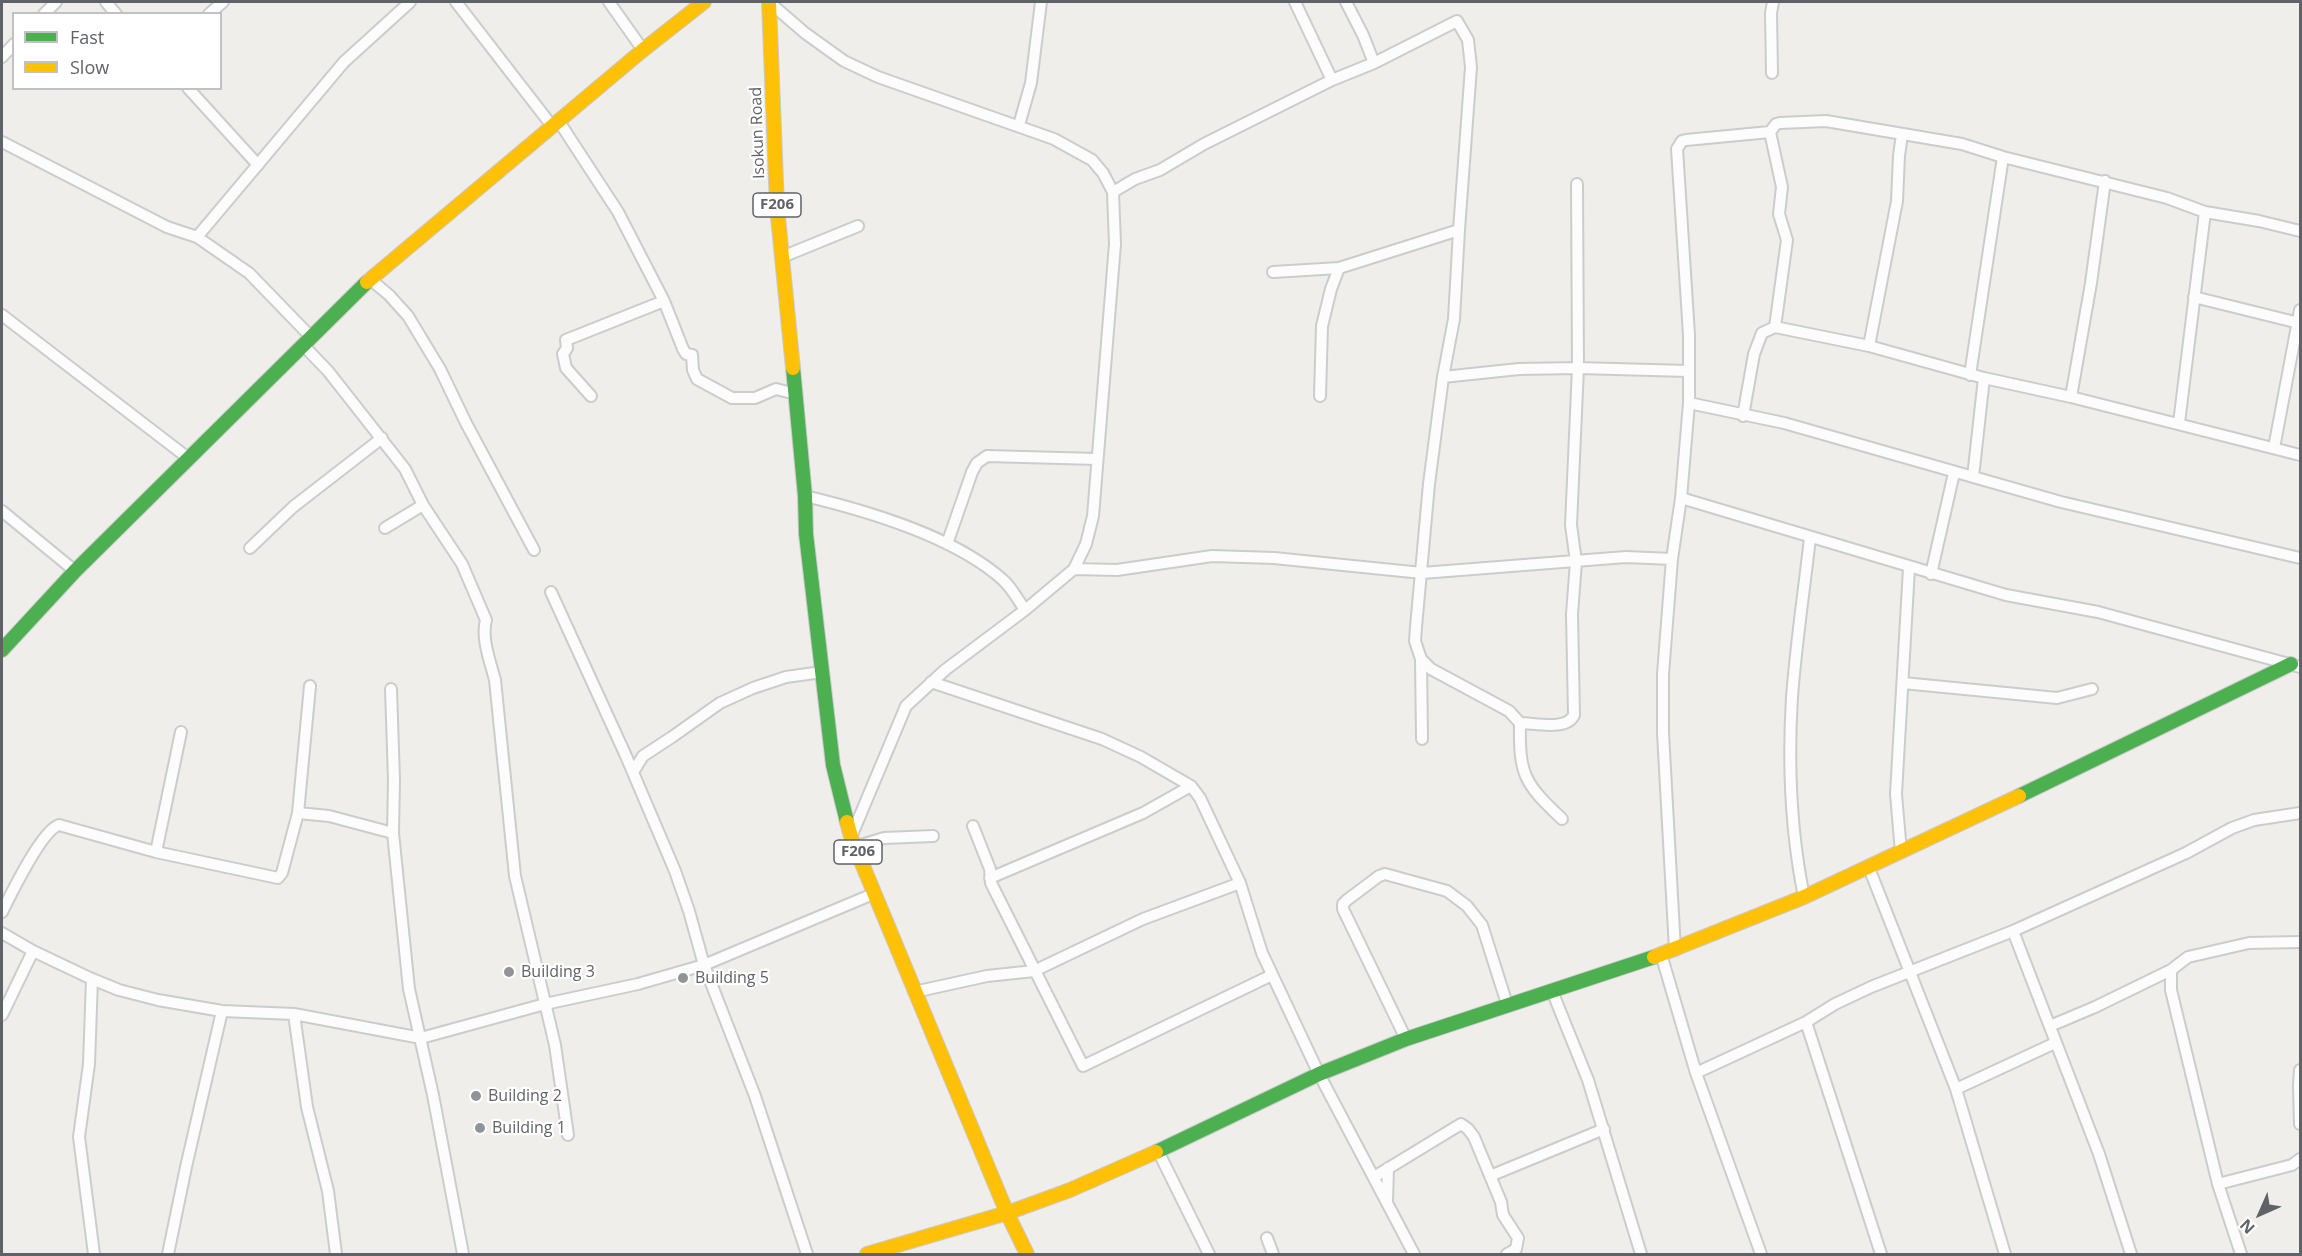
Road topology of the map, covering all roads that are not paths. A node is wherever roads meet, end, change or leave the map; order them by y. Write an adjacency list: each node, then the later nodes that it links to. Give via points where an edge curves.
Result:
1 (223, 2): 11 (street)
2 (411, 2): 23 (street, via 344,62)
3 (456, 2): 17 (street)
4 (609, 2): 12 (street)
5 (704, 2): 12 (street)
6 (769, 2): 18 (street, via 844,61 878,77); 32 (street, Isokun Road / F206)
7 (1041, 2): 18 (street, via 1031,83)
8 (1295, 2): 15 (street)
9 (1346, 2): 13 (street)
10 (1773, 2): 14 (street)
11 (210, 12)
12 (643, 50): 17 (street)
13 (1374, 63): 15 (street); 29 (street, via 1457,21 1468,40 1471,67)
14 (1772, 74)
15 (1332, 80): 26 (street)
16 (190, 90): 23 (street)
17 (555, 123): 35 (street); 37 (street, via 618,212)
18 (1019, 125): 26 (street, via 1092,160)
19 (1770, 132): 20 (street, via 1780,123 1826,121); 41 (street, via 1782,186 1779,214 1786,240); 45 (street, via 1686,140 1677,149)
20 (1902, 134): 22 (street, via 1962,144); 43 (street, via 1897,201)
21 (2, 142): 31 (street, via 167,227)
22 (2003, 157): 24 (street); 46 (street)
23 (258, 165): 31 (street)
24 (2105, 181): 27 (street); 52 (street)
25 (1577, 184): 44 (street)
26 (1113, 192): 60 (street, via 1115,244)
27 (2205, 212): 30 (street); 36 (street)
28 (858, 226): 32 (street)
29 (1459, 230): 33 (street); 47 (street, via 1454,319)
30 (2301, 231)
31 (197, 237): 42 (street, via 249,273)
32 (782, 257): 49 (street, Isokun Road / F206)
33 (1339, 268): 34 (street); 51 (street, via 1322,327)
34 (1273, 272)
35 (370, 279): 42 (street); 71 (street, via 408,315)
36 (2194, 297): 40 (street); 55 (street)
37 (664, 301): 49 (street, via 683,349 692,355 697,379 703,384 732,398 755,398 776,388); 50 (street, via 566,340 566,368)
38 (2301, 310): 40 (street)
39 (2, 315): 59 (street)
40 (2299, 323): 57 (street)
41 (1775, 327): 43 (street); 54 (street, via 1762,333 1754,354)
42 (307, 341): 56 (street); 59 (street)
43 (1869, 346): 46 (street)
44 (1578, 368): 45 (street); 47 (street); 74 (street, via 1571,525)
45 (1688, 371): 53 (street)
46 (1970, 375): 48 (street)
47 (1443, 377): 78 (street)
48 (1984, 378): 52 (street); 62 (street)
49 (795, 391): 63 (street, Isokun Road / F206)
50 (591, 396)
51 (1320, 396)
52 (2071, 397): 55 (street)
53 (1689, 403): 54 (street); 64 (street)
54 (1743, 416): 61 (street, via 1795,426)
55 (2179, 423): 57 (street)
56 (382, 438): 65 (street, via 405,469); 70 (street, via 292,507)
57 (2274, 448): 58 (street)
58 (2301, 455)
59 (188, 458): 77 (street)
60 (1097, 459): 69 (street, via 987,456 972,472); 76 (street, via 1092,516 1086,544)
61 (1954, 473): 62 (street); 79 (street)
62 (1973, 477): 73 (street, via 2061,502)
63 (805, 496): 69 (street, via 862,510); 85 (street, F206)
64 (1681, 498): 68 (street); 72 (street)
65 (423, 505): 67 (street); 129 (street, via 462,564 485,623 495,680 514,876)
66 (2, 512): 77 (street)
67 (385, 528)
68 (1810, 538): 75 (street); 111 (street, via 1791,737 1795,853)
69 (947, 544): 81 (street, via 1005,582)
70 (250, 548)
71 (534, 550)
72 (1672, 558): 74 (street); 116 (street, via 1663,674 1663,733)
73 (2301, 558)
74 (1576, 562): 78 (street); 91 (street, via 1572,614 1574,715 1565,724)
75 (1909, 568): 79 (street); 87 (street)
76 (1074, 569): 78 (street, via 1117,570 1212,556 1274,558); 81 (street)
77 (75, 571): 82 (street)
78 (1422, 573): 83 (street, via 1416,641)
79 (1931, 574): 84 (street, via 2006,595 2098,612)
80 (551, 592): 94 (street)
81 (1025, 610): 86 (street)
82 (2, 650)
83 (1421, 659): 91 (street, via 1431,669 1509,711); 93 (street)
84 (2296, 666): 106 (street)
85 (822, 672): 95 (street, via 786,677 720,703); 104 (street, F206, via 833,765)
86 (931, 682): 97 (street, via 1102,740 1142,757); 104 (street, via 906,706)
87 (1903, 683): 90 (street, via 2057,698); 106 (street, via 1896,794)
88 (310, 686): 98 (street)
89 (391, 688): 102 (street)
90 (2092, 689)
91 (1520, 723): 100 (street, via 1519,753 1524,775 1536,795)
92 (181, 732): 105 (street)
93 (1422, 739)
94 (626, 756): 95 (street); 96 (street)
95 (643, 756): 96 (street)
96 (633, 772): 119 (street, via 675,871)
97 (1191, 786): 108 (street, via 1143,813); 109 (street)
98 (298, 813): 102 (street, via 329,816); 105 (street, via 278,878)
99 (2301, 813): 113 (street, via 2254,820 2232,828 2186,853)
100 (1562, 819)
101 (973, 826): 108 (street)
102 (393, 832): 136 (street, via 409,989)
103 (933, 836): 104 (street)
104 (853, 842): 110 (street, F206)
105 (156, 852): 112 (street, via 54,826)
106 (1901, 852): 107 (street)
107 (1869, 868): 111 (street); 122 (street)
108 (990, 878): 121 (street)
109 (1239, 883): 121 (street, via 1143,919); 123 (street)
110 (873, 894): 119 (street); 128 (street, F206)
111 (1804, 897): 116 (street)
112 (2, 912)
113 (2013, 931): 122 (street); 135 (street)
114 (2, 933): 117 (street)
115 (2301, 942): 120 (street, via 2249,943 2188,957)
116 (1676, 950): 118 (street)
117 (33, 951): 124 (street); 133 (street)
118 (1661, 954): 127 (street); 140 (street)
119 (704, 965): 129 (street); 159 (street, via 755,1096)
120 (2171, 970): 125 (street); 126 (street)
121 (1034, 971): 123 (street, via 1083,1066); 128 (street, via 987,976)
122 (1908, 973): 134 (street, via 1844,999); 142 (street)
123 (1272, 975): 141 (street)
124 (92, 979): 131 (street, via 158,1000); 155 (street, via 89,1064 80,1137)
125 (2147, 982): 126 (street); 135 (street)
126 (2171, 990): 151 (street)
127 (1552, 991): 130 (street); 144 (street)
128 (914, 992): 153 (street, F206)
129 (545, 1004): 136 (street); 145 (street)
130 (1507, 1004): 137 (street); 137 (street, via 1482,925 1472,912 1447,891 1391,875 1379,876 1347,900 1343,909)
131 (222, 1011): 132 (street); 156 (street)
132 (294, 1014): 136 (street); 157 (street, via 307,1107 328,1191)
133 (2, 1015)
134 (1806, 1022): 140 (street); 168 (street)
135 (2050, 1026): 138 (street)
136 (421, 1038): 158 (street)
137 (1406, 1039): 141 (street)
138 (2055, 1043): 142 (street); 170 (street, via 2099,1154)
139 (2301, 1070): 143 (street)
140 (1696, 1073): 167 (street)
141 (1319, 1074): 146 (street); 150 (street)
142 (1956, 1089): 169 (street)
143 (2301, 1124)
144 (1604, 1129): 149 (street); 166 (street)
145 (568, 1135)
146 (1158, 1151): 153 (street); 162 (street)
147 (2301, 1159): 151 (street, via 2292,1165)
148 (1388, 1168): 149 (street, via 1461,1125 1474,1137); 150 (street); 152 (street)
149 (1490, 1176): 165 (street, via 1506,1221 1518,1238 1516,1249)
150 (1374, 1177): 152 (street)
151 (2218, 1184): 171 (street)
152 (1387, 1204): 164 (street)
153 (1007, 1213): 160 (street); 161 (street, F206)
154 (1268, 1238): 163 (street)
155 (94, 1254)
156 (168, 1254)
157 (336, 1254)
158 (463, 1254)
159 (807, 1254)
160 (867, 1254)
161 (1027, 1254)
162 (1209, 1254)
163 (1273, 1254)
164 (1414, 1254)
165 (1507, 1254)
166 (1641, 1254)
167 (1761, 1254)
168 (1881, 1254)
169 (2005, 1254)
170 (2131, 1254)
171 (2241, 1254)

